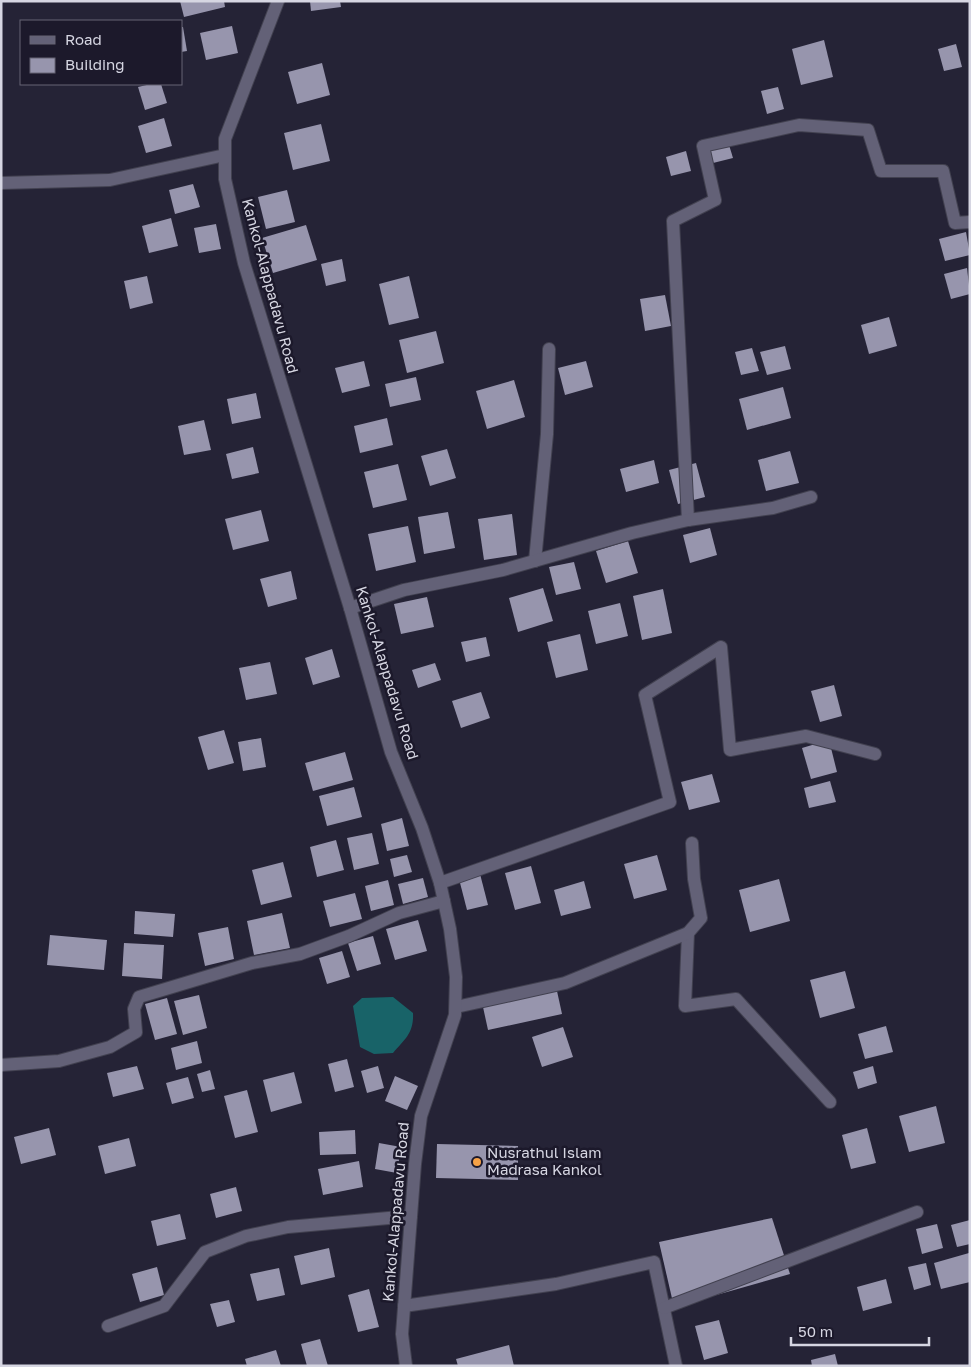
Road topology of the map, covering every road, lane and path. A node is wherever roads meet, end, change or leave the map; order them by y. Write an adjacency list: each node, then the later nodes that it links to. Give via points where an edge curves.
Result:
1 (278, 1): 2 (street, Kankol-Alappadavu Road, via 228,130)
2 (225, 156): 3 (street, via 110,180); 9 (street, Kankol-Alappadavu Road, via 225,179 244,263)
3 (1, 183)
4 (970, 222): 7 (street, via 955,223 943,171 881,171 868,130 799,124 703,146 715,200 672,221)
5 (549, 349): 8 (street, via 547,434)
6 (811, 497): 7 (street, via 773,508)
7 (688, 520): 8 (street)
8 (535, 561): 9 (street, via 404,590)
9 (350, 608): 12 (street, Kankol-Alappadavu Road, via 391,752)
10 (875, 754): 12 (street, via 806,736 730,750 721,647 645,695 670,802)
11 (692, 843): 14 (street, via 701,918)
12 (440, 883): 13 (street, Kankol-Alappadavu Road)
13 (444, 901): 15 (street, Kankol-Alappadavu Road, via 456,977); 16 (street, via 399,913 300,954 252,963 138,997 134,1009 136,1032 110,1048 59,1060)
14 (688, 933): 15 (street, via 565,983); 17 (street, via 685,1006 736,999)
15 (456, 1007): 19 (street, Kankol-Alappadavu Road, via 421,1116)
16 (1, 1065)
17 (830, 1102)
18 (917, 1212): 21 (street)
19 (410, 1216): 20 (street, Kankol-Alappadavu Road); 22 (street, via 288,1227 246,1236 205,1252 164,1306)
20 (404, 1306): 21 (street, via 556,1284 654,1262); 23 (street, Kankol-Alappadavu Road, via 402,1334)
21 (664, 1308): 24 (street)
22 (108, 1326)
23 (406, 1366)
24 (676, 1366)

